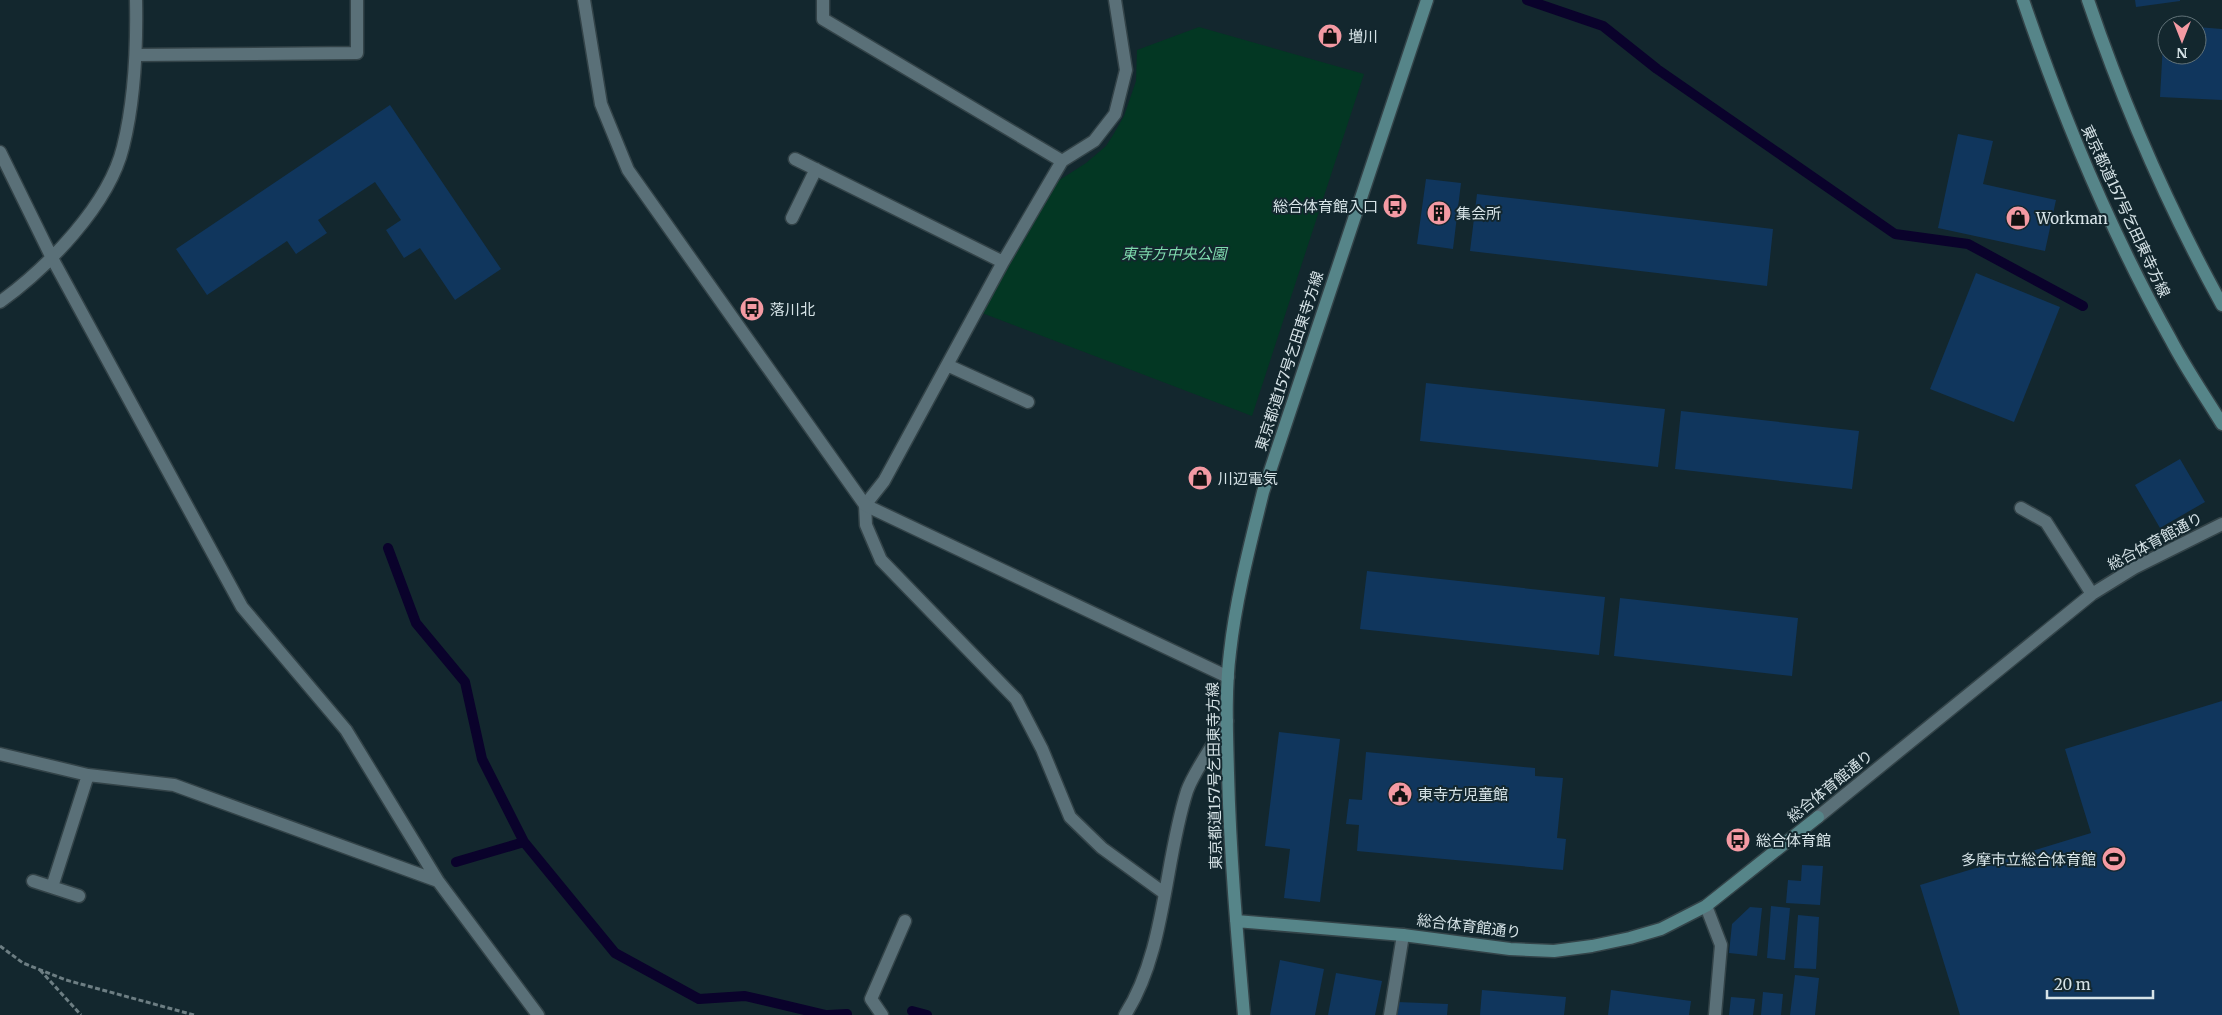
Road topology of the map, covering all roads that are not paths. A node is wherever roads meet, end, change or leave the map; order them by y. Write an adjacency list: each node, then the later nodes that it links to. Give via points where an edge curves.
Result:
1 (136, 0): 9 (street)
2 (357, 0): 9 (street, via 357,54)
3 (584, 0): 22 (street, via 601,104 628,170)
4 (823, 0): 12 (street, via 823,19)
5 (1115, 0): 12 (street, via 1126,70 1115,114 1094,141)
6 (1427, 0): 26 (main road, 東京都道157号乞田東寺方線, via 1264,492 1233,628)
7 (2022, 0): 21 (main road, 東京都道157号乞田東寺方線, via 2052,86 2110,223 2172,342)
8 (2088, 0): 18 (main road, via 2112,72 2143,145)
9 (137, 55): 15 (street, via 123,148 104,191 80,227)
10 (0, 152): 15 (street)
11 (795, 159): 13 (street)
12 (1062, 161): 16 (street)
13 (816, 169): 14 (street); 16 (street)
14 (792, 218)
15 (52, 258): 17 (street, via 27,283); 32 (street, via 242,607 346,730)
16 (1003, 262): 19 (street)
17 (0, 302)
18 (2222, 305)
19 (947, 365): 20 (street); 22 (street, via 884,481)
20 (1028, 402)
21 (2222, 424)
22 (865, 505): 26 (street); 34 (street, via 866,526 881,560 1016,699 1042,749 1070,816 1102,848)
23 (2021, 508): 25 (street, via 2046,522)
24 (2222, 524): 25 (street, 総合体育館通り, via 2134,568)
25 (2092, 594): 30 (street, 総合体育館通り)
26 (1228, 677): 27 (main road, 東京都道157号乞田東寺方線)
27 (1227, 721): 34 (street, via 1188,789); 38 (main road, 東京都道157号乞田東寺方線)
28 (0, 754): 29 (street)
29 (88, 775): 32 (street, via 174,785); 33 (street)
30 (1818, 816): 36 (main road, 総合体育館通り)
31 (33, 881): 33 (street)
32 (438, 881): 40 (street)
33 (52, 887): 35 (street)
34 (1164, 892): 42 (street, via 1159,931)
35 (79, 896)
36 (1706, 906): 39 (main road, 総合体育館通り, via 1661,929 1630,938 1554,951 1510,949); 45 (street, via 1721,945)
37 (905, 921): 41 (street, via 870,999)
38 (1236, 921): 39 (main road, 総合体育館通り); 43 (main road, 東京都道157号乞田東寺方線)
39 (1403, 935): 44 (street)
40 (538, 1015)
41 (882, 1015)
42 (1125, 1015)
43 (1244, 1015)
44 (1390, 1015)
45 (1715, 1015)

